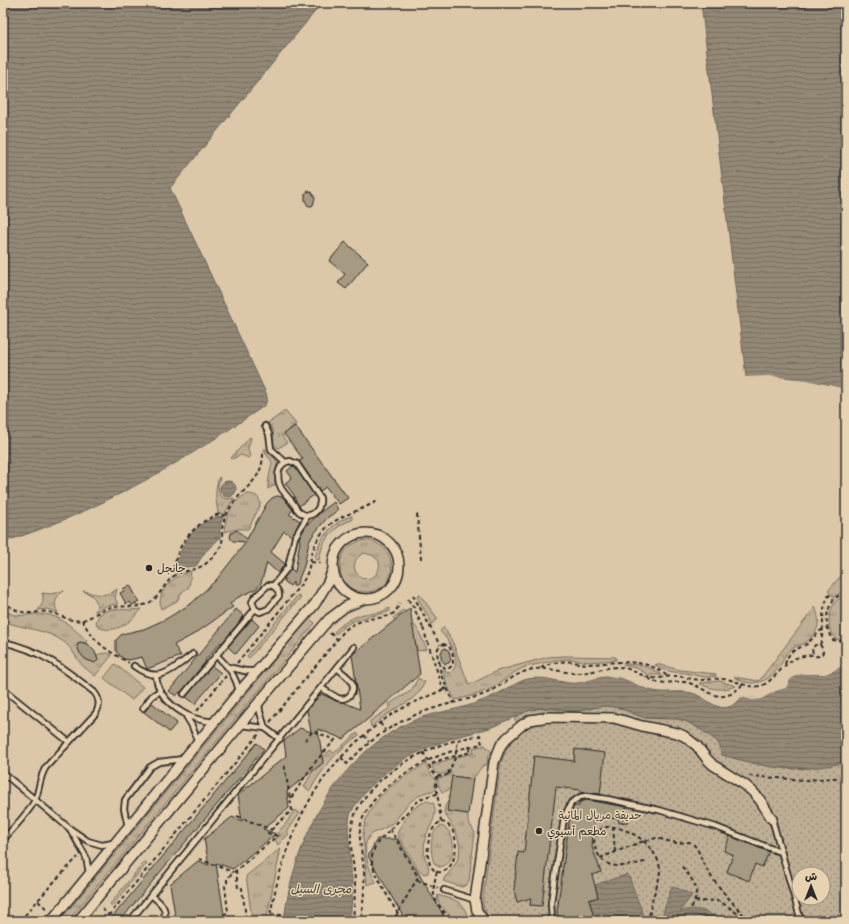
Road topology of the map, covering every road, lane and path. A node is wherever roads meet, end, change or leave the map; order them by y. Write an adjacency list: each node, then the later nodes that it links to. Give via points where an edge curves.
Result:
1 (265, 426): 3 (lane, via 271,449)
2 (263, 445): 7 (path, via 263,460 259,473 231,505)
3 (285, 462): 6 (lane, via 279,470 278,479 299,512); 6 (lane, via 292,461 298,464 320,498 318,509)
4 (377, 501): 9 (path, via 340,517 326,528 314,547)
5 (417, 514): 8 (path)
6 (308, 515): 13 (lane, via 295,537 288,567)
7 (226, 516): 12 (path, via 220,548 202,566); 12 (path, via 219,514 209,518 190,533 181,546 175,563 174,569)
8 (421, 560)
9 (311, 562): 10 (path); 39 (path, via 309,571 298,589)
10 (321, 563)
11 (333, 569): 16 (street, via 334,577 343,590); 16 (street, via 334,556 341,544 352,535 366,532 378,534 388,540 398,556 400,568 396,580 383,595); 42 (street, via 314,604)
12 (178, 574): 22 (path, via 168,581 150,602 133,608 108,608)
13 (273, 586): 21 (lane, via 266,586 254,598 252,602); 21 (lane, via 279,592 277,599 264,612)
14 (413, 595): 29 (path)
15 (846, 596): 18 (path, via 840,595)
16 (364, 599): 55 (street, via 345,607 329,619)
17 (408, 599): 54 (path, bridge, via 423,628)
18 (834, 600): 23 (path, via 828,613); 24 (path, via 829,595 826,600)
19 (3, 601): 22 (path, via 20,612 47,612 71,620)
20 (399, 603): 27 (path, via 393,614 359,621)
21 (255, 609): 34 (lane)
22 (82, 620): 38 (path, via 99,644)
23 (827, 628): 24 (path); 26 (path, via 835,641 840,641)
24 (823, 629): 30 (path); 37 (path, via 807,644 791,652)
25 (330, 633): 27 (path)
26 (846, 636)
27 (337, 639): 63 (path)
28 (3, 642): 69 (lane, via 33,651 53,661 97,695 98,710)
29 (441, 645): 35 (path, via 437,650); 35 (path, via 450,647 453,665 446,669)
30 (820, 645): 33 (path, via 813,647); 33 (path, via 823,649 822,654)
31 (354, 647): 40 (lane)
32 (194, 654): 44 (lane, via 166,673)
33 (813, 654): 37 (path, via 801,656)
34 (216, 655): 39 (lane); 53 (lane)
35 (439, 661): 49 (path, via 441,675)
36 (595, 663): 41 (path, via 569,661); 43 (path); 46 (path, via 637,662 652,666)
37 (785, 665): 47 (path, via 764,685 751,687)
38 (134, 666): 44 (lane, via 143,672)
39 (230, 668): 42 (lane); 52 (lane); 59 (path)
40 (337, 668): 48 (lane); 48 (lane, via 351,682 351,695 338,698)
41 (540, 668): 43 (path, via 571,673); 56 (path, via 524,671 488,692)
42 (258, 670): 52 (street)
43 (596, 670): 45 (path, via 623,668)
44 (156, 675): 51 (lane)
45 (647, 677): 46 (path); 47 (path, via 660,683 690,684 719,696 735,692)
46 (668, 677): 47 (path, via 727,679)
47 (743, 684)
48 (321, 688): 66 (lane)
49 (447, 688): 56 (path); 61 (path, via 412,704)
50 (3, 689): 69 (lane)
51 (160, 691): 57 (lane, via 152,696); 58 (lane)
52 (239, 692): 60 (street)
53 (184, 694)
54 (447, 694)
55 (258, 702): 62 (street); 63 (lane)
56 (454, 703): 64 (path, via 413,715)
57 (143, 708)
58 (185, 714): 59 (lane); 70 (lane)
59 (192, 718): 60 (lane)
60 (216, 720): 70 (street)
61 (380, 723): 64 (path); 65 (path)
62 (240, 725): 63 (lane); 121 (street)
63 (265, 728): 66 (lane); 116 (path)
64 (385, 730): 71 (path)
65 (364, 735): 71 (path); 74 (path)
66 (280, 739): 109 (lane)
67 (305, 740): 83 (path, via 313,732 335,740 315,762)
68 (458, 741): 79 (path, bridge, via 456,758 448,774)
69 (69, 742): 84 (lane, via 43,772)
70 (198, 742): 75 (street)
71 (370, 742): 74 (path, via 347,764)
72 (469, 746): 73 (path, via 482,744 480,735 453,741); 76 (path); 79 (path, via 471,752 429,765)
73 (424, 752): 76 (path); 129 (path, via 396,769 378,784 364,798 355,814 351,832 355,894)
74 (341, 757): 117 (path, via 298,819 284,859)
75 (185, 759): 88 (street); 88 (lane, via 159,762 150,767 125,800)
76 (428, 761): 130 (path, via 390,786 373,801 365,813 360,829 364,873)
77 (284, 763): 83 (path)
78 (3, 773): 84 (lane)
79 (437, 776): 82 (path)
80 (745, 776): 81 (path, via 806,780)
81 (846, 777)
82 (438, 794): 87 (path); 91 (path, via 420,800)
83 (290, 799): 92 (path, via 292,810)
84 (35, 800): 90 (lane); 93 (lane)
85 (237, 816): 92 (path)
86 (772, 819): 98 (lane); 111 (street, via 760,800 745,785 713,765 697,746 684,736 608,717 540,718 522,724 506,738 496,754)
87 (441, 822): 104 (path, via 434,826 428,844 430,861); 104 (path, via 450,827 455,837 456,848 454,859 448,868)
88 (128, 827): 95 (street)
89 (613, 827): 94 (path, via 625,829); 97 (path); 99 (path, via 602,828 596,834)
90 (69, 828): 95 (lane, via 97,844); 96 (lane)
91 (390, 829): 106 (path, via 418,877); 118 (path, via 374,848 372,861 373,868)
92 (272, 830): 103 (path, via 268,833 277,836)
93 (3, 840)
94 (644, 841): 97 (path); 136 (path, via 655,855 660,869); 139 (path, via 656,838 694,844 712,877)
95 (116, 842): 105 (street)
96 (84, 852): 105 (lane); 110 (path)
97 (615, 852): 99 (path)
98 (780, 852): 135 (lane, via 716,827 659,810 607,799 580,797 570,803 565,812 551,902); 140 (lane)
99 (600, 858): 101 (path, via 616,866)
100 (199, 859): 103 (path)
101 (645, 862)
102 (682, 867): 112 (path, via 696,887)
103 (235, 871): 125 (path, via 226,878 228,912 222,916); 126 (path, via 238,888 242,888 246,918)
104 (437, 871): 107 (path)
105 (89, 876): 119 (street)
106 (417, 880): 107 (path); 118 (path)
107 (433, 886): 108 (path); 115 (path, via 436,902)
108 (444, 890): 111 (lane)
109 (151, 895): 123 (lane); 124 (lane, via 165,909)
110 (38, 900): 119 (path); 120 (path)
111 (475, 900): 134 (street, via 477,911)
112 (695, 901): 113 (path); 139 (path, via 719,902)
113 (691, 908)
114 (102, 909): 116 (path)
115 (442, 910): 132 (path); 133 (path)
116 (109, 914): 122 (path)
117 (271, 914): 127 (path); 128 (path, via 281,915)
118 (398, 914): 131 (path)
119 (53, 918)
120 (20, 921)
121 (78, 921)
122 (104, 921)
123 (130, 921)
124 (163, 921)
125 (223, 921)
126 (241, 921)
127 (269, 921)
128 (280, 921)
129 (353, 921)
130 (361, 921)
131 (393, 921)
132 (445, 921)
133 (453, 921)
134 (484, 921)
135 (552, 921)
136 (648, 921)
137 (688, 921): 138 (path)
138 (701, 921)
139 (748, 921)
140 (801, 921)

